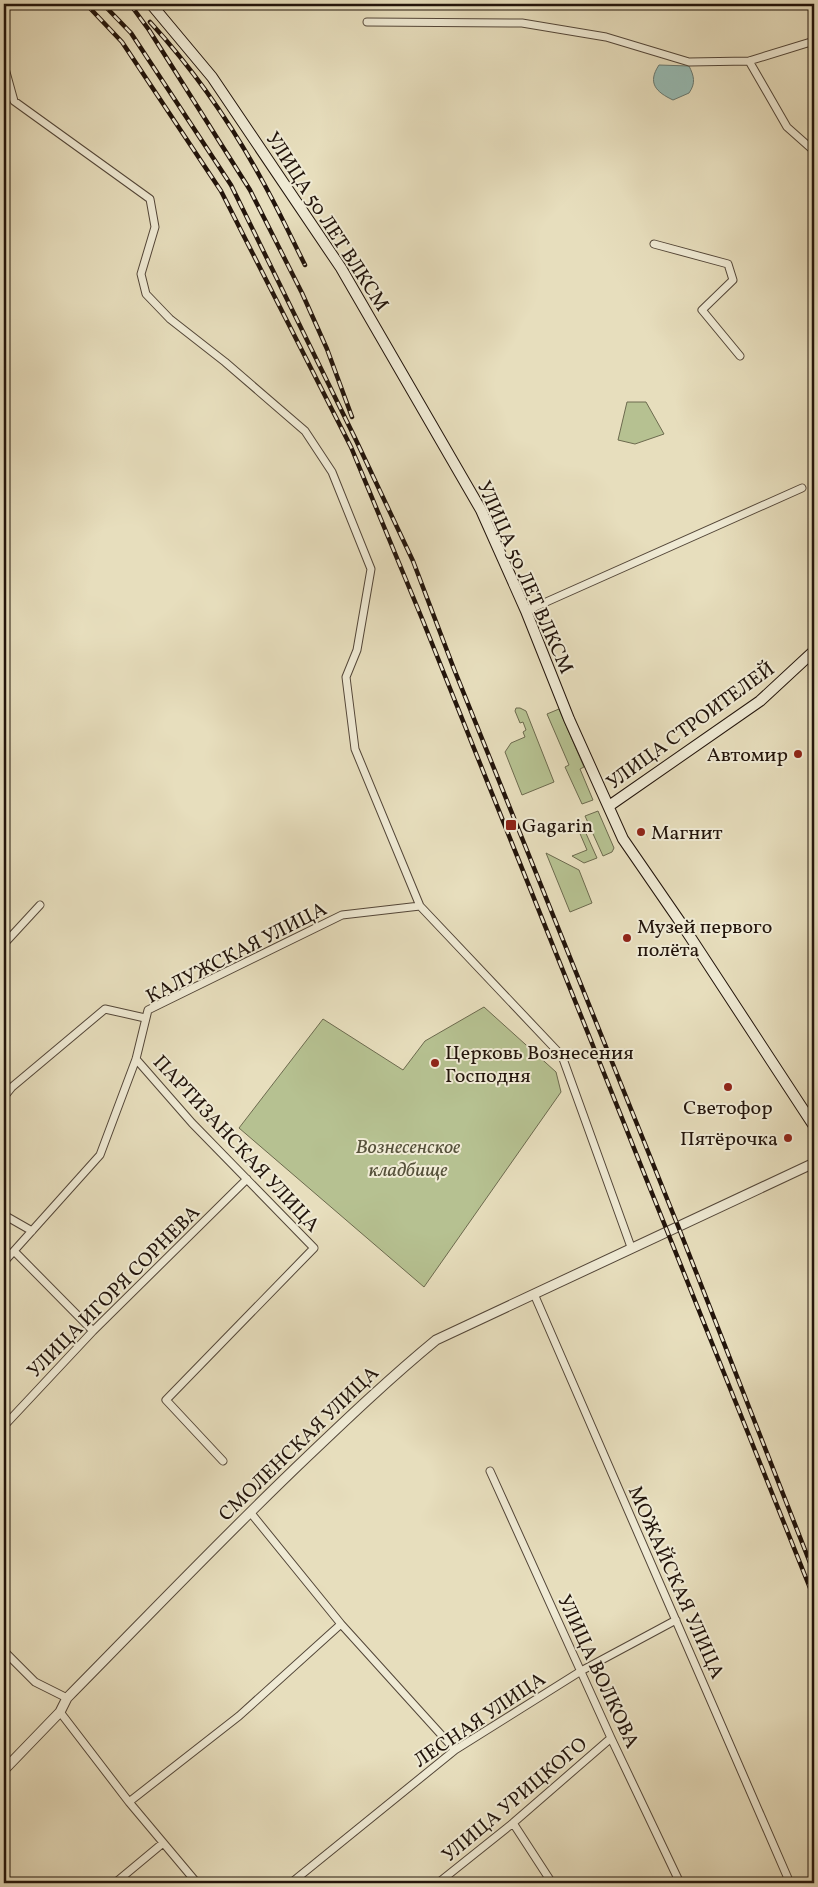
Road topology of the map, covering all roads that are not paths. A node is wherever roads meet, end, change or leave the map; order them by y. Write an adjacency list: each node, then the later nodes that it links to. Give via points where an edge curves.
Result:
1 (151, 4): 10 (main road, УЛИЦА 50 ЛЕТ ВЛКСМ, via 212,76 341,268 481,510)
2 (366, 22): 4 (street, via 522,23 606,37 689,62)
3 (814, 41): 4 (street)
4 (749, 61): 6 (street, via 786,126)
5 (4, 65): 14 (street, via 14,101 150,199 155,227 141,274 146,294 170,319 305,431 332,472 371,569 357,650 346,677 355,749)
6 (814, 151)
7 (654, 244): 8 (street, via 728,264 733,280 702,310)
8 (740, 356)
9 (802, 488): 10 (street)
10 (526, 611): 12 (main road, УЛИЦА 50 ЛЕТ ВЛКСМ, via 569,719)
11 (813, 654): 12 (main road, УЛИЦА СТРОИТЕЛЕЙ, via 760,701)
12 (610, 806): 19 (main road, УЛИЦА 50 ЛЕТ ВЛКСМ, via 623,839)
13 (40, 905): 15 (street)
14 (420, 906): 16 (street, КАЛУЖСКАЯ УЛИЦА, via 342,915 148,1010); 24 (street, via 562,1056)
15 (4, 944)
16 (145, 1018): 17 (street, КАЛУЖСКАЯ УЛИЦА); 18 (street, via 105,1010 12,1087)
17 (136, 1060): 21 (street, ПАРТИЗАНСКАЯ УЛИЦА); 23 (street, КАЛУЖСКАЯ УЛИЦА, via 100,1156)
18 (4, 1098)
19 (814, 1126)
20 (814, 1163): 24 (street, СМОЛЕНСКАЯ УЛИЦА)
21 (247, 1179): 28 (street, УЛИЦА ИГОРЯ СОРНЕВА); 30 (street, ПАРТИЗАНСКАЯ УЛИЦА, via 314,1248 166,1400)
22 (4, 1216): 23 (street)
23 (32, 1231): 25 (street, КАЛУЖСКАЯ УЛИЦА)
24 (631, 1247): 27 (street, СМОЛЕНСКАЯ УЛИЦА)
25 (14, 1251): 26 (street, КАЛУЖСКАЯ УЛИЦА); 28 (street)
26 (4, 1262)
27 (534, 1294): 32 (street, СМОЛЕНСКАЯ УЛИЦА, via 436,1340 354,1412); 33 (street, МОЖАЙСКАЯ УЛИЦА)
28 (93, 1331): 29 (street, УЛИЦА ИГОРЯ СОРНЕВА)
29 (4, 1426)
30 (223, 1461)
31 (490, 1471): 36 (street, УЛИЦА ВОЛКОВА)
32 (250, 1512): 34 (street); 37 (street, СМОЛЕНСКАЯ УЛИЦА)
33 (676, 1620): 36 (street, ЛЕСНАЯ УЛИЦА); 51 (street, МОЖАЙСКАЯ УЛИЦА)
34 (341, 1624): 40 (street); 42 (street, via 239,1716)
35 (4, 1651): 37 (street, via 35,1682)
36 (581, 1671): 39 (street, УЛИЦА ВОЛКОВА); 40 (street, ЛЕСНАЯ УЛИЦА)
37 (67, 1698): 38 (street, СМОЛЕНСКАЯ УЛИЦА)
38 (60, 1712): 41 (street, СМОЛЕНСКАЯ УЛИЦА); 42 (street)
39 (611, 1738): 43 (street, УЛИЦА УРИЦКОГО); 50 (street, УЛИЦА ВОЛКОВА)
40 (455, 1750): 47 (street, ЛЕСНАЯ УЛИЦА)
41 (4, 1770)
42 (129, 1802): 44 (street)
43 (513, 1823): 48 (street, УЛИЦА УРИЦКОГО); 49 (street)
44 (163, 1843): 45 (street); 46 (street)
45 (115, 1883)
46 (197, 1883)
47 (291, 1883)
48 (438, 1883)
49 (552, 1883)
50 (680, 1883)
51 (790, 1883)

